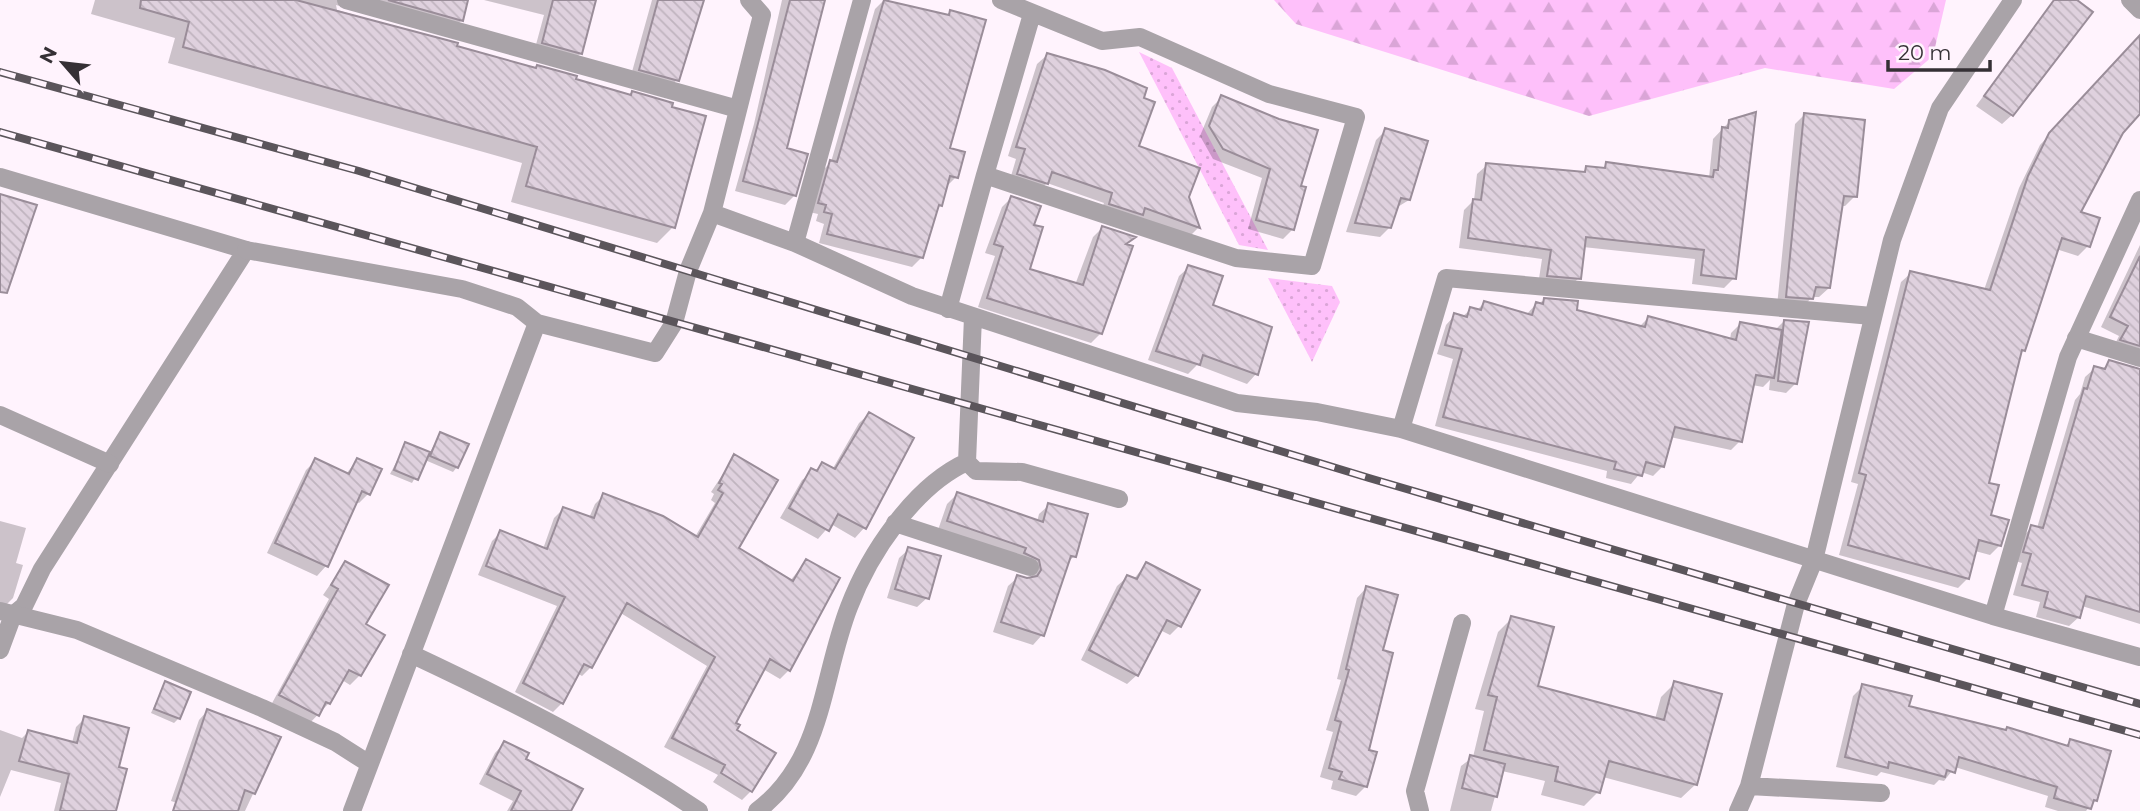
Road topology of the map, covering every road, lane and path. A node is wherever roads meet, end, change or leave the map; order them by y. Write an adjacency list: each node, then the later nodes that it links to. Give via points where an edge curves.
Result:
1 (346, 0): 9 (street)
2 (749, 0): 9 (street, via 762,15)
3 (862, 0): 14 (street)
4 (1001, 0): 8 (street)
5 (2013, 0): 17 (street, via 1940,108 1892,240)
6 (2130, 0): 7 (street)
7 (2140, 9)
8 (1032, 14): 10 (street); 10 (street, via 1102,41 1140,37 1269,94 1356,117 1312,266 1236,258)
9 (738, 109): 13 (street)
10 (985, 175): 16 (street)
11 (0, 177): 15 (street)
12 (2140, 200): 20 (street)
13 (712, 213): 14 (street); 19 (street, via 688,271 674,323 655,354)
14 (795, 243): 16 (street)
15 (246, 250): 19 (street, via 462,289 517,307); 25 (street)
16 (948, 309): 18 (street)
17 (1872, 316): 23 (street, via 1446,278); 28 (street)
18 (973, 317): 23 (street, via 1237,403 1317,412); 24 (street)
19 (537, 323): 34 (street)
20 (2076, 338): 21 (street); 31 (street)
21 (2140, 358)
22 (0, 415): 25 (street)
23 (1401, 429): 28 (street)
24 (967, 462): 26 (street, via 976,471 1022,472); 27 (street, via 950,470)
25 (110, 464): 30 (street, via 42,569 24,606)
26 (1119, 499)
27 (895, 523): 29 (street); 41 (street, via 849,607 817,727 791,778)
28 (1814, 560): 31 (street); 37 (street, via 1796,604)
29 (1030, 567)
30 (6, 613): 33 (street); 36 (street, via 77,630 335,742)
31 (1993, 616): 35 (street)
32 (1462, 623): 42 (street, via 1415,791)
33 (0, 650)
34 (411, 654): 36 (street); 40 (street, via 512,701 629,764)
35 (2140, 657)
36 (368, 763): 39 (street)
37 (1749, 786): 38 (street); 43 (street)
38 (1881, 793)
39 (352, 811)
40 (699, 811)
41 (757, 811)
42 (1420, 811)
43 (1738, 811)

